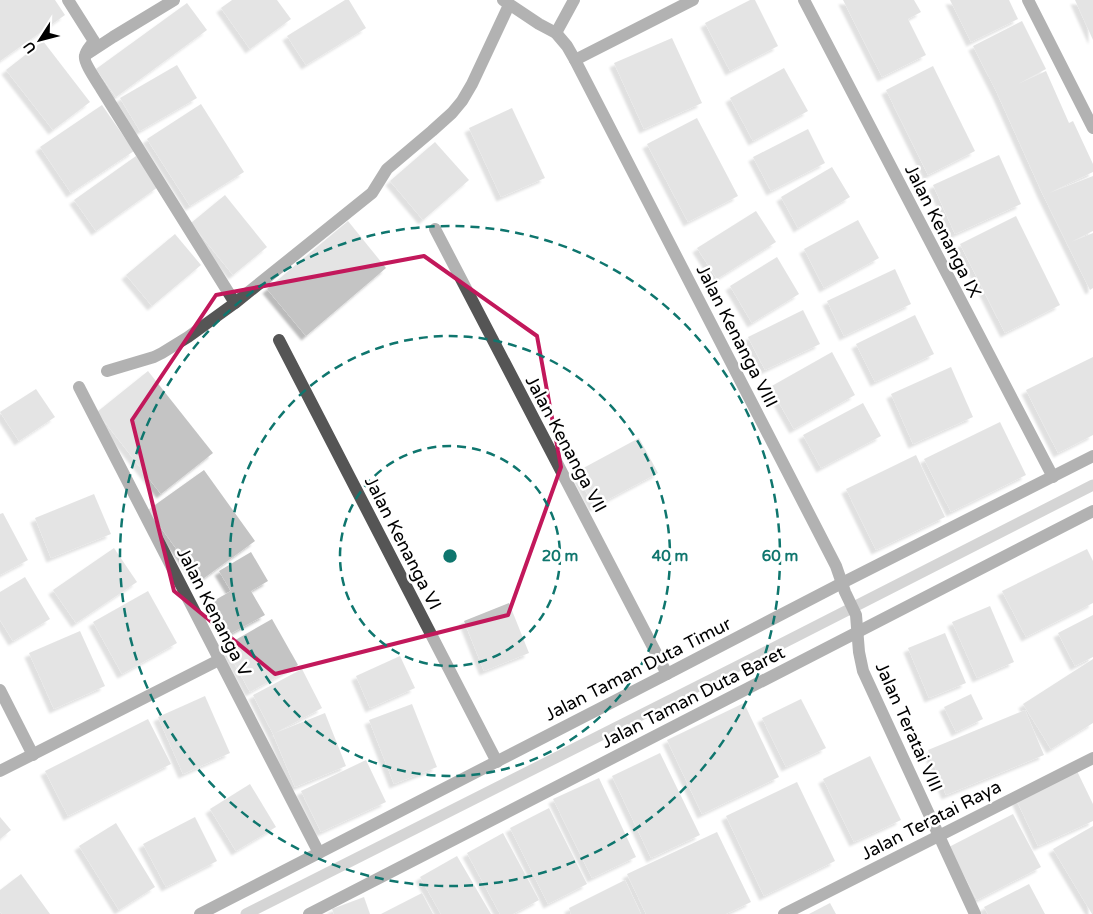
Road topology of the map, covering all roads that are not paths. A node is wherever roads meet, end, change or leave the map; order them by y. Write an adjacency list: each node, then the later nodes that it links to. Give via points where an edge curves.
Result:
1 (68, 0): 9 (street, via 93,39)
2 (174, 0): 9 (street)
3 (574, 0): 8 (street)
4 (693, 0): 10 (street)
5 (804, 0): 18 (street, Jalan Kenanga IX)
6 (1028, 0): 11 (street)
7 (506, 2): 8 (street); 13 (street, via 472,84 452,113 387,169 372,194)
8 (556, 33): 10 (street, Jalan Kenanga VIII)
9 (85, 56): 13 (street, via 102,90)
10 (575, 60): 20 (street, Jalan Kenanga VIII)
11 (1093, 128)
12 (435, 229): 23 (street, Jalan Kenanga VII)
13 (235, 303): 15 (street, via 162,353)
14 (279, 340): 27 (street, Jalan Kenanga VI)
15 (107, 371)
16 (79, 387): 22 (street, Jalan Kenanga V)
17 (1093, 456): 18 (street, Jalan Taman Duta Timur)
18 (1053, 477): 20 (street, Jalan Taman Duta Timur)
19 (1093, 511): 21 (street, Jalan Taman Duta Baret)
20 (844, 588): 21 (street, Jalan Kenanga VIII, via 856,616); 23 (street, Jalan Taman Duta Timur)
21 (857, 633): 29 (street, Jalan Teratai VIII, via 863,671); 32 (street, Jalan Taman Duta Baret)
22 (219, 660): 25 (street); 30 (street, Jalan Kenanga V)
23 (667, 674): 27 (street, Jalan Taman Duta Timur)
24 (0, 690): 25 (street)
25 (32, 755): 28 (street)
26 (1093, 758): 29 (street, Jalan Teratai Raya)
27 (497, 762): 30 (street, Jalan Taman Duta Timur)
28 (0, 771)
29 (938, 836): 33 (street, Jalan Teratai Raya); 34 (street, Jalan Teratai VIII)
30 (319, 853): 31 (street, Jalan Taman Duta Timur)
31 (200, 914)
32 (309, 914)
33 (784, 914)
34 (975, 914)

